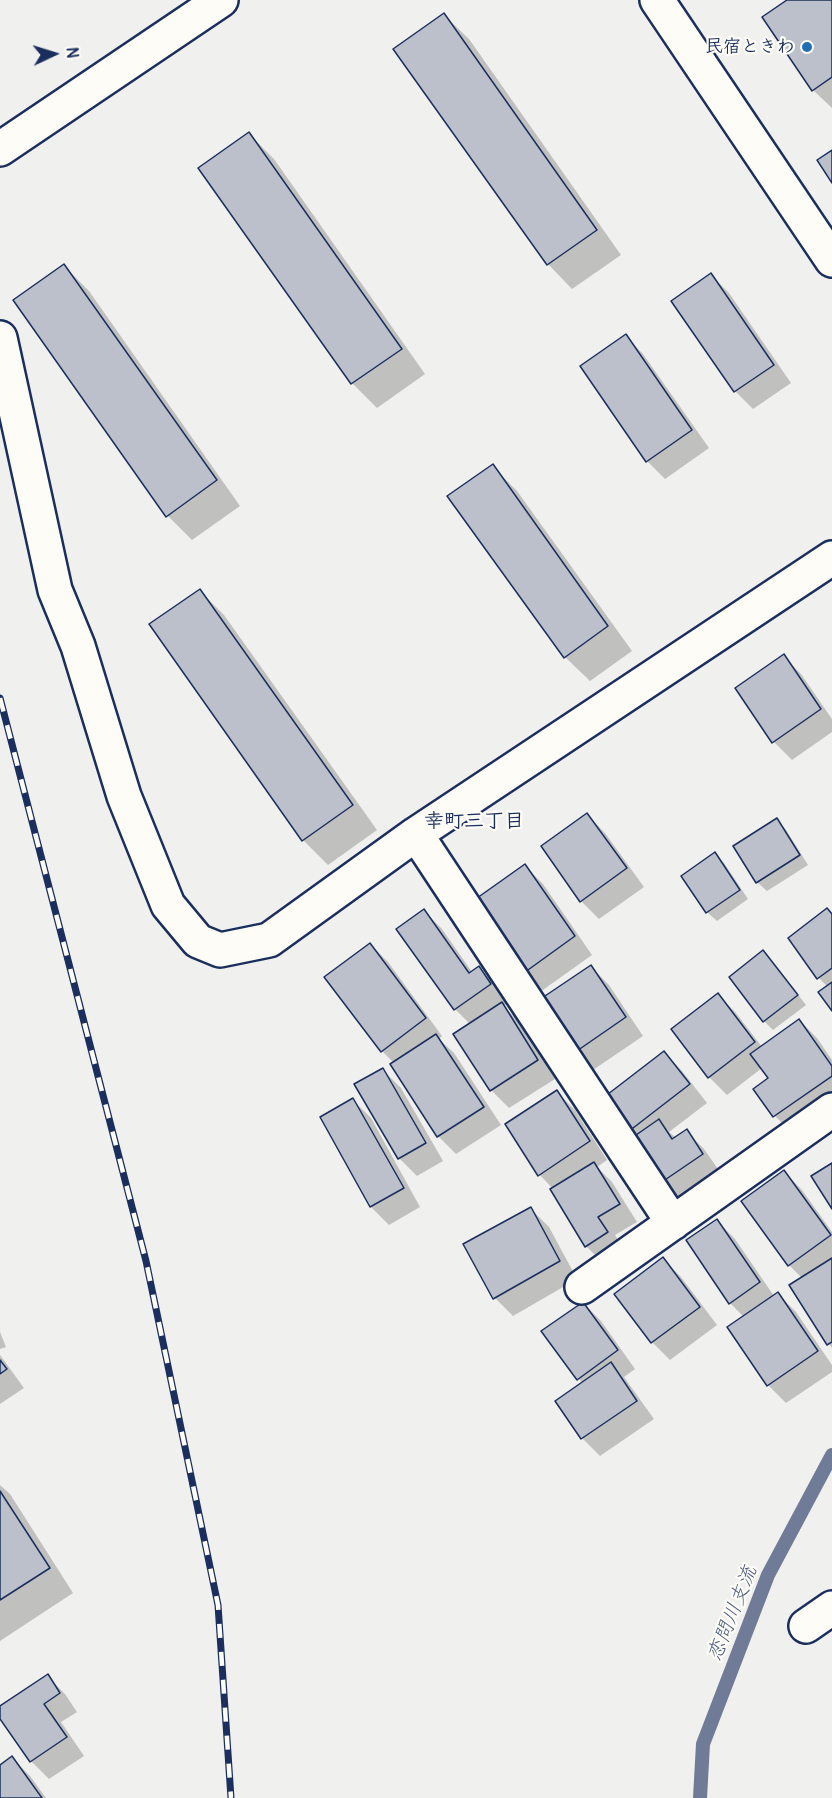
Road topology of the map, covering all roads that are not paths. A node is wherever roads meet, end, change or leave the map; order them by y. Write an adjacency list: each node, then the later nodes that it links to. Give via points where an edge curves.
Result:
1 (221, 0): 3 (street)
2 (657, 0): 4 (street)
3 (0, 149)
4 (832, 260)
5 (0, 338): 7 (street, via 55,590 78,646 124,796 168,905 198,941 220,950 269,940)
6 (832, 558): 7 (street)
7 (416, 834): 9 (street)
8 (832, 1110): 9 (street)
9 (673, 1223): 10 (street)
10 (582, 1287)

